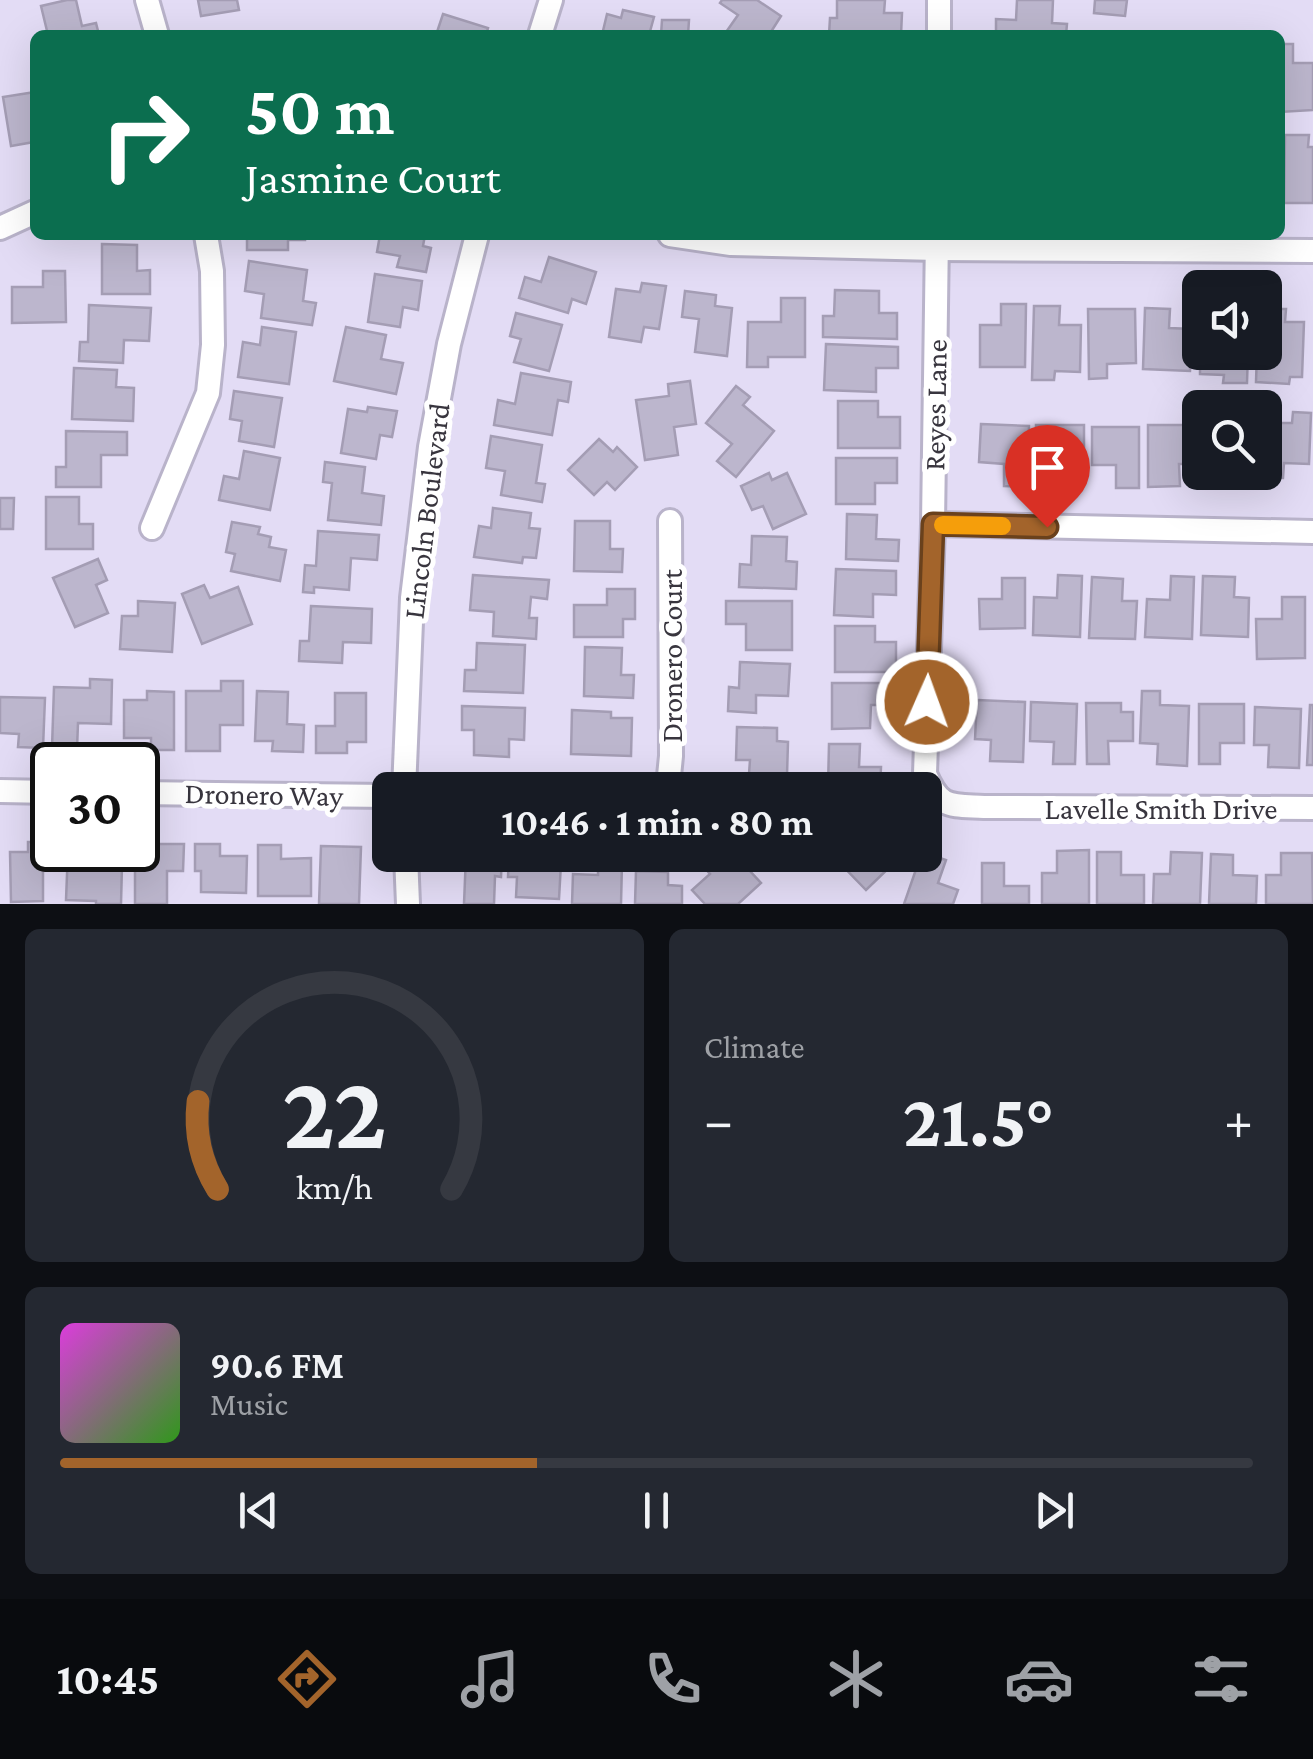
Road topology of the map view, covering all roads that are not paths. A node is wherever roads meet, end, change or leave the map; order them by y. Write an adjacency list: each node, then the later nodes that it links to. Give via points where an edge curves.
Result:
1 (147, 0): 4 (street)
2 (552, 0): 5 (street)
3 (939, 0): 6 (street)
4 (156, 30)
5 (542, 30)
6 (939, 30)
7 (30, 214): 8 (street)
8 (0, 228)
9 (207, 240): 16 (street, via 214,345 208,393)
10 (475, 240): 18 (street, Lincoln Boulevard, via 430,448 412,598)
11 (704, 240): 12 (street)
12 (937, 242): 13 (street); 15 (street, Reyes Lane)
13 (1313, 251)
14 (670, 521): 19 (street, Dronero Court)
15 (933, 524): 17 (street); 24 (street, Reyes Lane, via 924,774 934,795 949,804)
16 (152, 528)
17 (1313, 532)
18 (405, 772)
19 (669, 772)
20 (0, 791): 21 (street)
21 (30, 792)
22 (160, 793): 23 (street, Dronero Way)
23 (372, 796)
24 (1010, 808): 25 (street, Lavelle Smith Drive)
25 (1313, 808)
26 (407, 872): 27 (street)
27 (408, 904)

